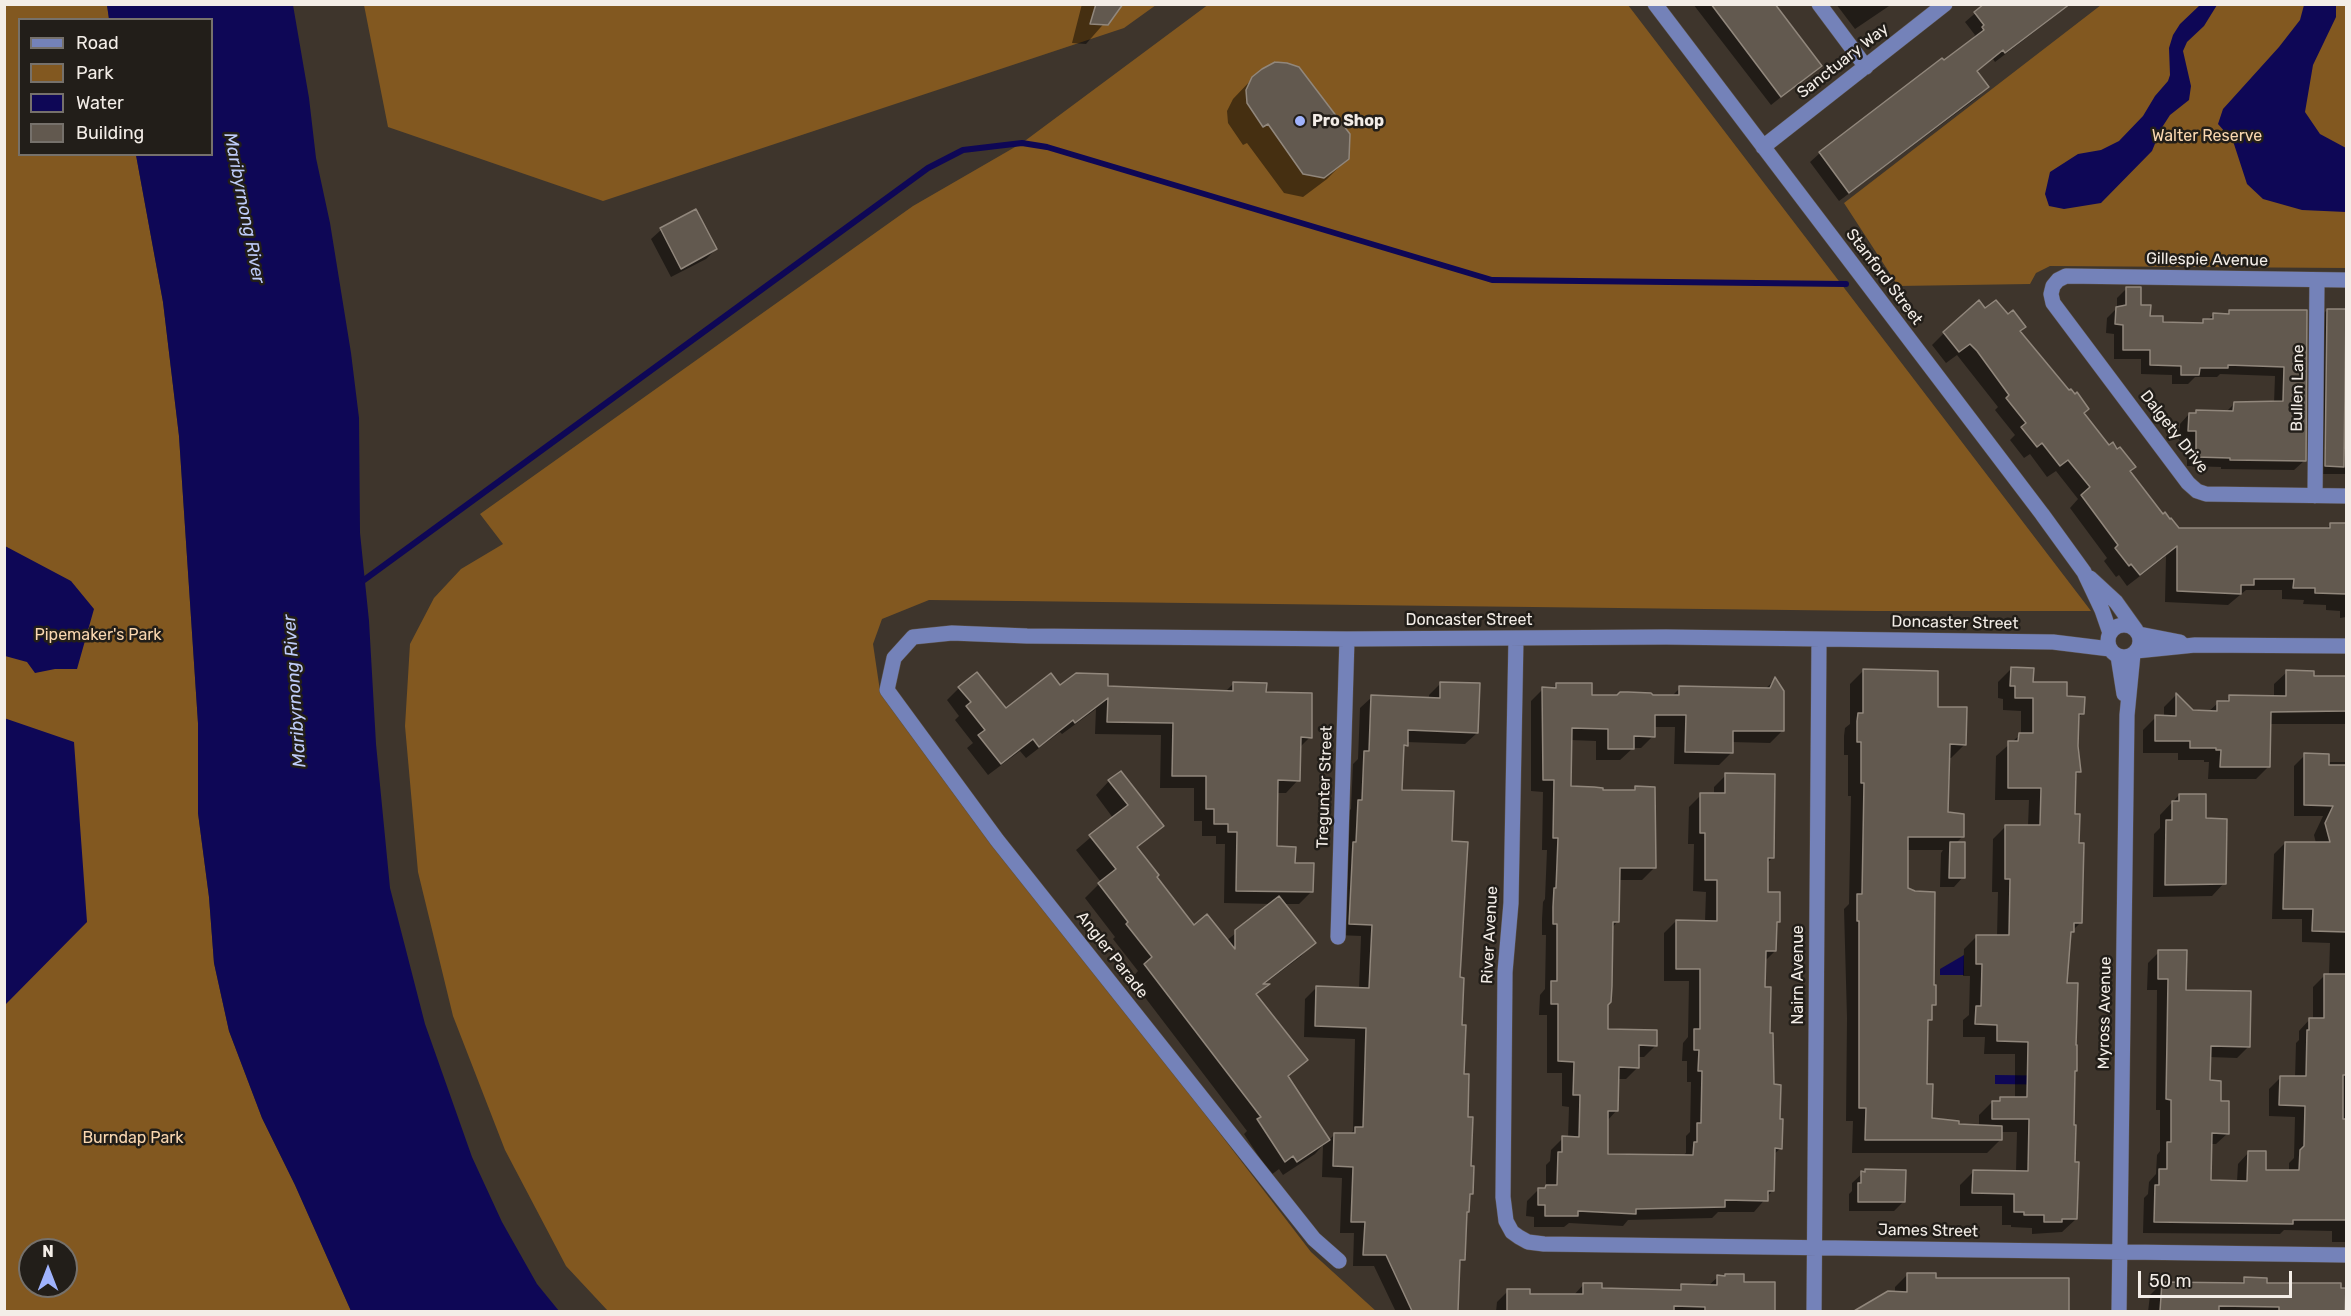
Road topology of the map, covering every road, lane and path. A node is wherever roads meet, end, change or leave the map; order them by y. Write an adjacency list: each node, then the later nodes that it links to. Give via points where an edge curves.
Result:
1 (1655, 4): 5 (street, Stanford Street)
2 (1819, 4): 4 (street)
3 (1945, 4): 4 (street, Sanctuary Way)
4 (1866, 67): 5 (street, Sanctuary Way)
5 (1763, 147): 11 (street, Stanford Street)
6 (2066, 276): 7 (street, Gillespie Avenue); 9 (street, Dalgety Drive, via 2053,286 2053,303 2197,491)
7 (2318, 280): 8 (street, Gillespie Avenue); 9 (street, Bullen Lane)
8 (2346, 280)
9 (2315, 496): 10 (street, Dalgety Drive)
10 (2346, 496)
11 (2084, 572): 12 (street, Stanford Street, via 2116,602); 16 (street, Stanford Street)
12 (2137, 632): 16 (street, via 2122,625); 17 (street); 19 (street, via 2140,643)
13 (1347, 639): 14 (street, Doncaster Street); 20 (street, Doncaster Street, via 952,633 913,638); 22 (street, Tregunter Street)
14 (1516, 639): 15 (street, Doncaster Street); 23 (street, River Avenue, via 1511,903 1505,972 1503,1185 1503,1211)
15 (1819, 639): 16 (street, Doncaster Street); 24 (street, Nairn Avenue)
16 (2112, 643): 19 (street, via 2123,657); 21 (street, Myross Avenue)
17 (2195, 645): 18 (street); 19 (street)
18 (2346, 646)
19 (2135, 653): 21 (street, Myross Avenue)
20 (894, 658): 27 (street, Angler Parade, via 887,690 997,840 1314,1239)
21 (2127, 715): 25 (street, Myross Avenue)
22 (1338, 937)
23 (1512, 1232): 24 (street, James Street, via 1528,1242 1544,1244)
24 (1814, 1247): 25 (street, James Street); 28 (street, Nairn Avenue)
25 (2119, 1252): 26 (street, James Street); 29 (street, Myross Avenue)
26 (2346, 1255)
27 (1339, 1261)
28 (1814, 1311)
29 (2119, 1311)

